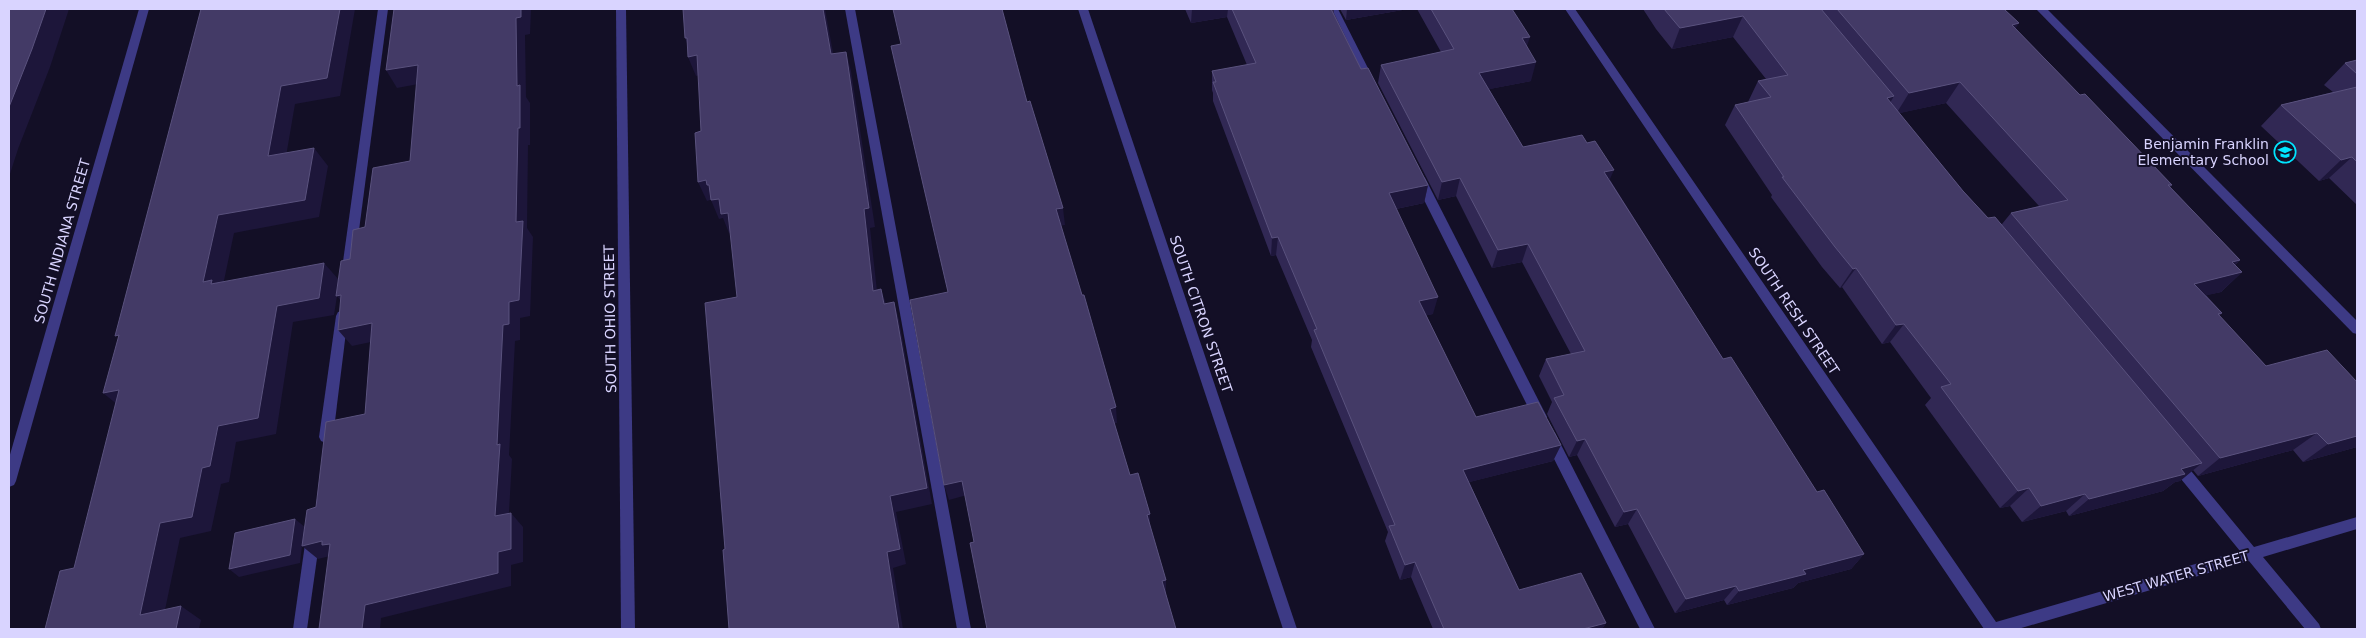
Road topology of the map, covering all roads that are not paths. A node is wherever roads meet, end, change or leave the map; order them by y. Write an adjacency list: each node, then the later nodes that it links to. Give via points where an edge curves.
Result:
1 (144, 9): 16 (street, SOUTH INDIANA STREET)
2 (383, 9): 11 (street)
3 (621, 9): 21 (street, SOUTH OHIO STREET)
4 (850, 9): 22 (street)
5 (1082, 9): 23 (street, SOUTH CITRON STREET)
6 (1333, 9): 9 (street)
7 (1570, 9): 25 (street, SOUTH RESH STREET)
8 (2041, 9): 13 (street)
9 (1378, 97)
10 (1414, 168): 24 (street)
11 (346, 284)
12 (344, 304): 14 (street)
13 (2357, 329)
14 (324, 452)
15 (2170, 456): 19 (street)
16 (9, 481)
17 (315, 521): 20 (street)
18 (2357, 523): 19 (street, WEST WATER STREET)
19 (2252, 554): 25 (street, WEST WATER STREET); 26 (street)
20 (300, 629)
21 (628, 629)
22 (964, 629)
23 (1290, 629)
24 (1648, 629)
25 (1994, 629)
26 (2314, 629)

